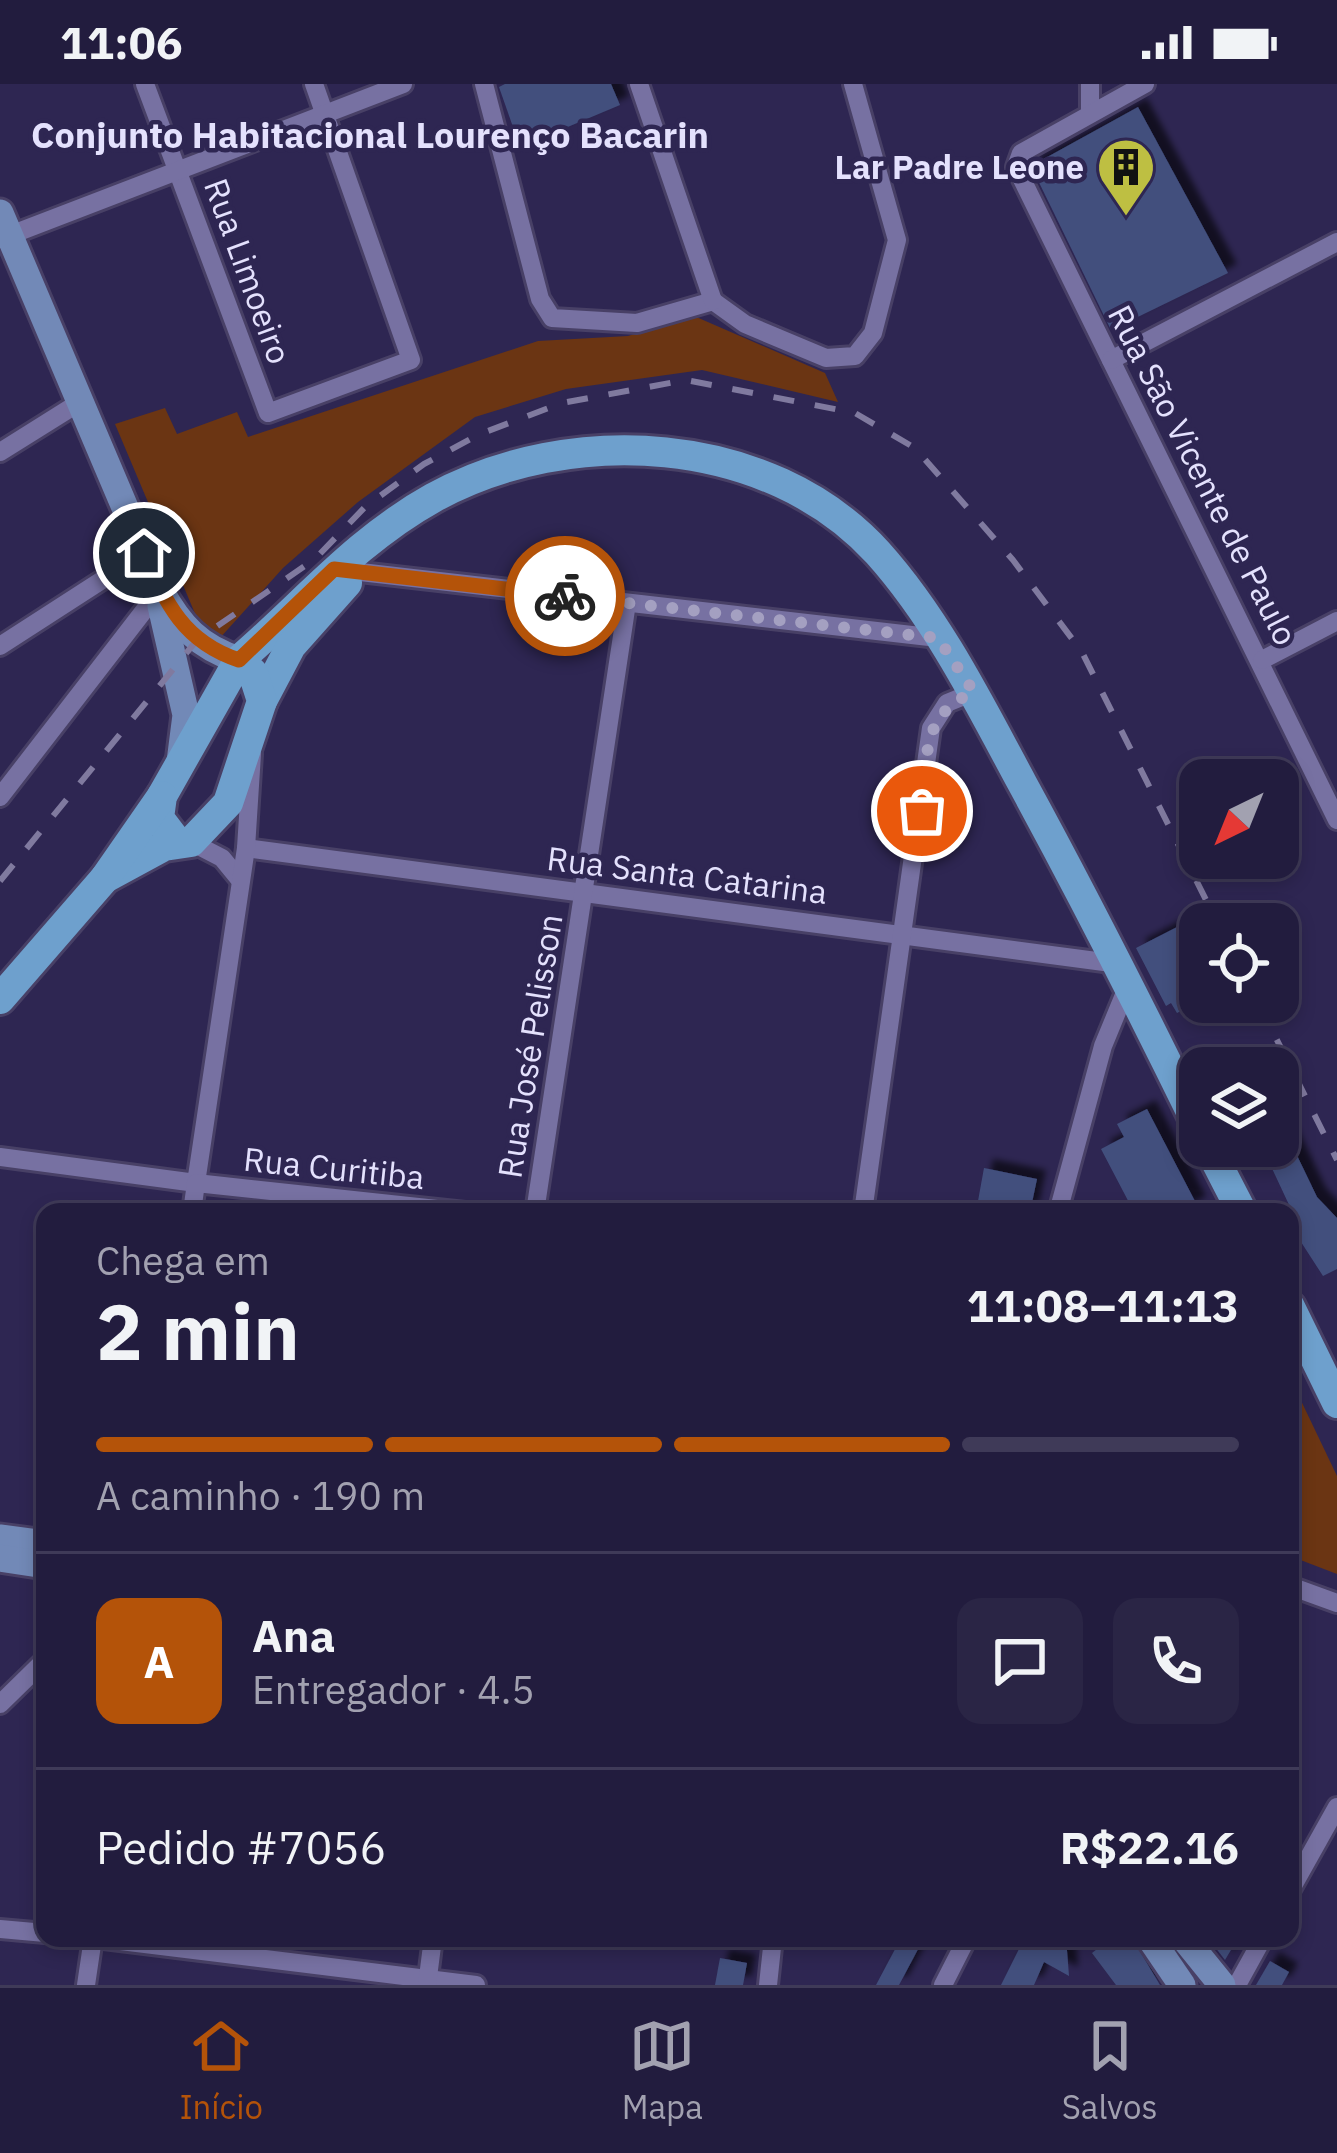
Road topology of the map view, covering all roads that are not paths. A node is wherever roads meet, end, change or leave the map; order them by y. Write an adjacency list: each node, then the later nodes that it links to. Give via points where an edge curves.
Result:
1 (145, 84): 11 (street, Rua Limoeiro)
2 (314, 84): 10 (street)
3 (403, 84): 10 (street)
4 (484, 84): 14 (street, via 540,299 552,318 637,323)
5 (639, 84): 14 (street)
6 (853, 84): 14 (street, via 897,248 873,333 842,361 746,325)
7 (1090, 84): 9 (street)
8 (1144, 84): 9 (street)
9 (1090, 112): 15 (street, Rua São Vicente de Paulo, via 1017,158 1016,167)
10 (326, 113): 11 (street); 11 (street, Rua Limoeiro, via 411,360 268,412)
11 (177, 167): 12 (street)
12 (3, 228): 16 (street)
13 (1337, 242): 15 (street)
14 (713, 301)
15 (1111, 360): 26 (street, Rua São Vicente de Paulo)
16 (80, 402): 17 (street); 18 (street)
17 (0, 452)
18 (144, 553): 20 (street); 24 (street)
19 (345, 571): 21 (street); 23 (main road, via 383,527 500,471 578,453 652,450 773,480 827,512 875,550); 25 (main road); 28 (main road)
20 (160, 590): 25 (street, via 196,640); 30 (street, via 186,715); 32 (street)
21 (627, 603): 23 (street); 38 (street, Rua José Pelisson)
22 (1337, 621): 26 (street)
23 (938, 638): 27 (main road)
24 (0, 646)
25 (239, 660): 28 (main road); 30 (main road)
26 (1262, 660): 33 (street, Rua São Vicente de Paulo)
27 (974, 692): 39 (street, via 947,704 932,728); 40 (main road)
28 (262, 701): 29 (main road)
29 (252, 742): 34 (main road, via 228,803); 35 (street)
30 (180, 764): 31 (main road)
31 (162, 796): 34 (main road, via 158,818); 36 (main road)
32 (0, 797)
33 (1337, 820)
34 (185, 843): 36 (main road); 37 (street, via 222,857)
35 (246, 848): 37 (street); 38 (street, Rua Santa Catarina)
36 (105, 878): 41 (main road)
37 (239, 880): 45 (street)
38 (584, 892): 39 (street, Rua Santa Catarina); 48 (street, Rua José Pelisson)
39 (906, 934): 40 (street, Rua Santa Catarina); 49 (street)
40 (1124, 974): 42 (main road); 50 (street)
41 (0, 999)
42 (1179, 1087)
43 (0, 1156): 45 (street, Rua Curitiba)
44 (1219, 1167): 51 (main road)
45 (196, 1183): 46 (street, Rua Curitiba); 47 (street, Rua Curitiba)
46 (193, 1203)
47 (382, 1203)
48 (536, 1203)
49 (864, 1203)
50 (1060, 1203)
51 (1237, 1203)
52 (1299, 1352): 53 (main road)
53 (1337, 1403)
54 (0, 1538): 55 (street)
55 (36, 1543)
56 (0, 1558): 57 (street)
57 (36, 1564)
58 (1299, 1589): 59 (street)
59 (1337, 1603)
60 (36, 1669): 61 (street)
61 (0, 1704)
62 (1337, 1807): 63 (street)
63 (1299, 1875)
64 (0, 1929): 65 (street)
65 (36, 1932)
66 (92, 1947): 75 (street)
67 (164, 1947): 74 (street)
68 (432, 1947): 74 (street)
69 (772, 1947): 77 (street)
70 (963, 1947): 78 (street)
71 (1156, 1947): 79 (street)
72 (1191, 1947): 80 (street)
73 (1258, 1947): 81 (street)
74 (428, 1981): 76 (street)
75 (86, 1985)
76 (476, 1985)
77 (768, 1985)
78 (944, 1985)
79 (1183, 1985)
80 (1222, 1985)
81 (1237, 1985)

